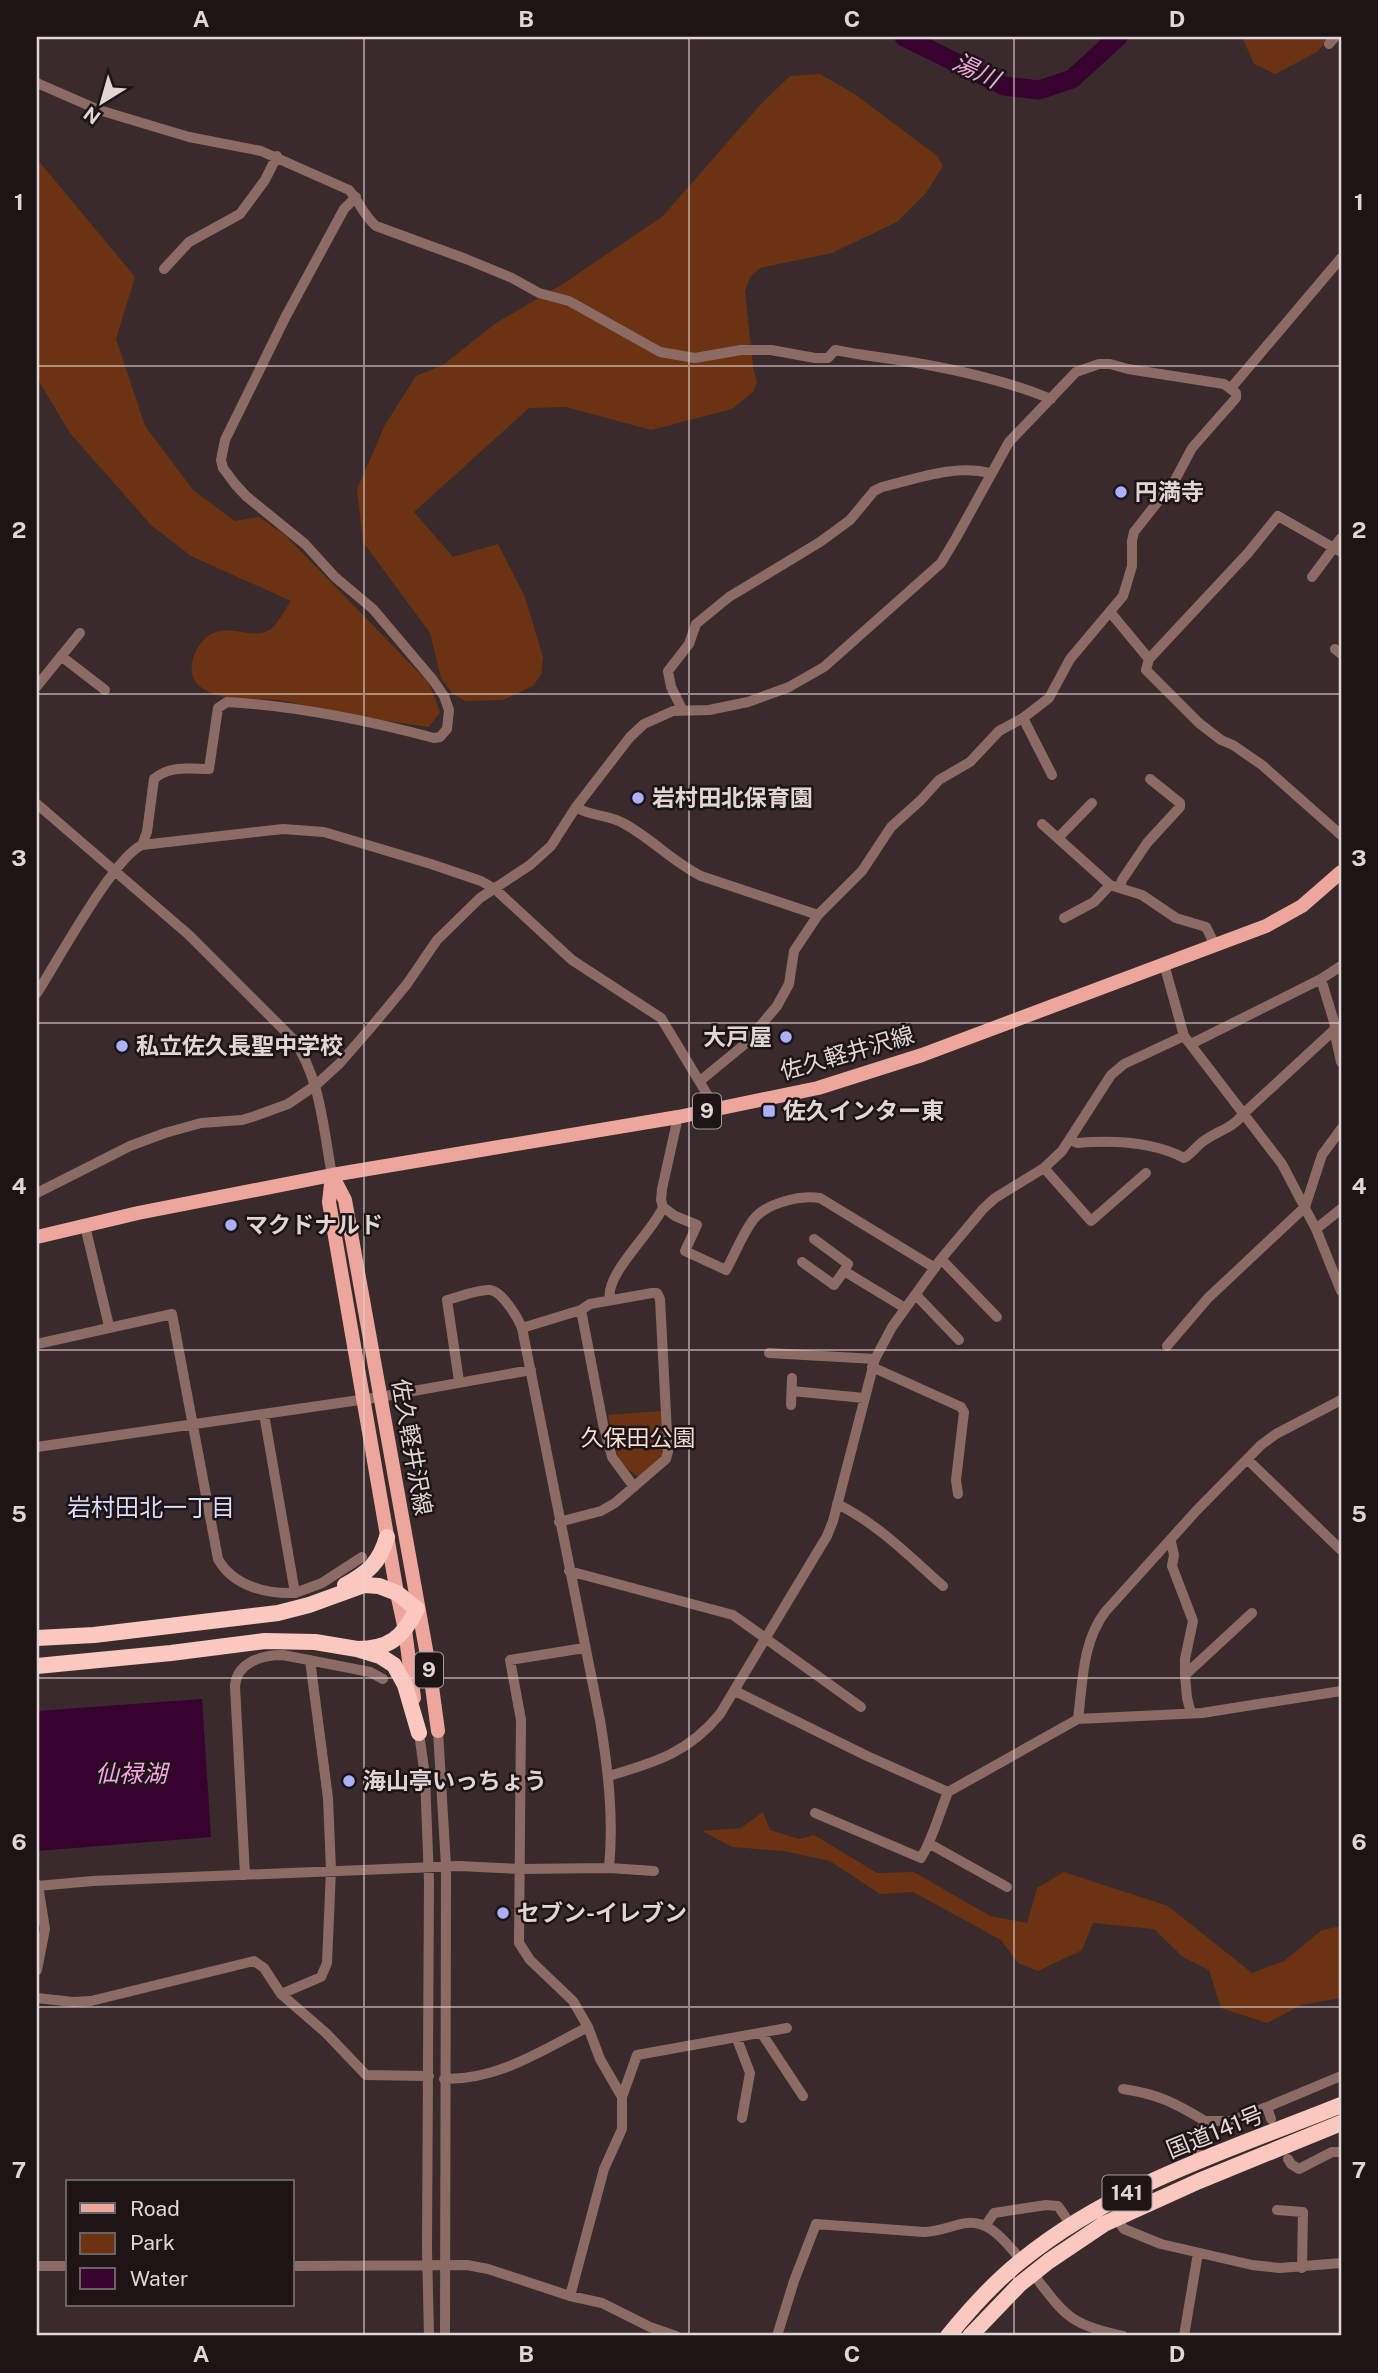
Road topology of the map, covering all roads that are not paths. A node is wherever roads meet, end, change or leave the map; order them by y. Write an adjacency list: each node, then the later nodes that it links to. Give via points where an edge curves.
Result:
1 (37, 83): 2 (street, via 99,110 189,137)
2 (277, 156): 3 (street); 5 (street, via 240,214 189,242)
3 (356, 197): 7 (street, via 376,226 569,301 660,352 695,358 771,350 828,358 835,350 979,376); 27 (street, via 344,209 286,316 225,440 221,460 246,496 304,544 399,639 444,696 449,710 447,729 434,738 288,708 227,702 218,708 209,769 173,769 154,779)
4 (1341, 258): 6 (street)
5 (164, 269)
6 (1231, 388): 7 (street, via 1099,364 1076,372); 11 (street, via 1236,398 1192,448 1175,480 1134,532 1124,596)
7 (1051, 399): 8 (street, via 1009,442)
8 (990, 473): 17 (street, via 941,563 824,667 789,687 748,702 709,710); 17 (street, via 938,474 882,487 820,542 729,597 696,624 689,644 668,671)
9 (1339, 546): 10 (street); 14 (street, via 1278,516)
10 (1312, 577)
11 (1110, 612): 14 (street); 18 (street, via 1070,659 1049,698)
12 (80, 633): 13 (street)
13 (61, 656): 15 (street); 16 (street)
14 (1149, 659): 25 (street, via 1146,670 1199,723 1262,765)
15 (37, 686)
16 (105, 690)
17 (682, 709): 23 (street, via 636,731)
18 (1023, 718): 19 (street, via 1040,766); 32 (street, via 999,731 970,762 939,779 891,827 862,871)
19 (1052, 775)
20 (1150, 779): 30 (street, via 1180,807)
21 (1092, 803): 26 (street)
22 (37, 804): 28 (street)
23 (576, 807): 31 (street, via 551,846); 32 (street, via 623,822 701,876)
24 (1042, 824): 26 (street)
25 (1341, 835)
26 (1058, 838): 30 (street)
27 (142, 845): 28 (street); 31 (street, via 283,828 324,832)
28 (115, 870): 38 (street); 43 (street, via 284,1028 302,1052)
29 (1341, 872): 34 (main road, 佐久軽井沢線 / 9, via 1286,916)
30 (1115, 886): 33 (street); 34 (street, via 1143,895 1176,918 1206,928)
31 (495, 889): 42 (street, via 572,960 660,1018); 43 (street, via 437,940 373,1025)
32 (818, 915): 42 (street, via 793,951 789,984 777,1006 745,1044)
33 (1063, 918)
34 (1216, 945): 35 (main road, 佐久軽井沢線 / 9)
35 (1164, 964): 40 (street); 44 (main road, 佐久軽井沢線 / 9, via 879,1070)
36 (1341, 966): 37 (street)
37 (1321, 979): 39 (street); 40 (street)
38 (37, 993)
39 (1334, 1030): 41 (street); 45 (street)
40 (1187, 1040): 45 (street); 48 (street, via 1117,1069)
41 (1341, 1062)
42 (699, 1081): 44 (street)
43 (316, 1085): 52 (street); 54 (street, via 288,1104 242,1121 201,1123 130,1146)
44 (716, 1110): 46 (main road, 佐久軽井沢線 / 9)
45 (1243, 1114): 48 (street, via 1184,1158 1138,1143); 55 (street, via 1282,1164)
46 (678, 1117): 52 (main road, 佐久軽井沢線 / 9); 56 (street, via 662,1189)
47 (1341, 1129): 55 (street, via 1322,1155)
48 (1070, 1140): 49 (street)
49 (1044, 1168): 53 (street, via 1091,1221); 63 (street, via 995,1198)
50 (1125, 1172): 53 (street)
51 (1146, 1173): 53 (street)
52 (331, 1175): 58 (main road, 佐久軽井沢線 / 9); 82 (main road, 佐久軽井沢線 / 9, via 345,1200); 84 (main road, 佐久軽井沢線 / 9, via 329,1202)
53 (1135, 1182)
54 (37, 1193)
55 (1306, 1206): 59 (street); 75 (street, via 1208,1298)
56 (663, 1207): 63 (street, via 697,1225 685,1251 726,1270 752,1220 794,1198 809,1196); 67 (street, via 609,1289)
57 (1341, 1209): 59 (street)
58 (85, 1226): 60 (main road, 佐久軽井沢線 / 9); 71 (street)
59 (1316, 1229): 65 (street)
60 (37, 1237)
61 (814, 1239): 64 (street, via 848,1264)
62 (802, 1262): 64 (street, via 834,1285)
63 (938, 1264): 66 (street); 70 (street)
64 (844, 1271): 68 (street)
65 (1341, 1291)
66 (916, 1295): 68 (street); 73 (street)
67 (610, 1300): 69 (street); 91 (street, via 652,1293 660,1299 668,1452 661,1466)
68 (905, 1308): 77 (street)
69 (581, 1310): 72 (street); 91 (street, via 612,1457)
70 (998, 1317)
71 (109, 1326): 74 (street); 88 (street, via 172,1314)
72 (522, 1328): 78 (street); 80 (street, via 518,1316 490,1290 447,1300)
73 (959, 1340)
74 (37, 1344)
75 (1167, 1346)
76 (769, 1353): 77 (street)
77 (874, 1363): 83 (street); 92 (street, via 961,1407)
78 (531, 1370): 80 (street); 94 (street)
79 (792, 1378): 81 (street)
80 (459, 1381): 82 (street)
81 (792, 1391): 83 (street); 86 (street)
82 (380, 1396): 84 (street); 104 (main road, 佐久軽井沢線 / 9)
83 (864, 1398): 93 (street)
84 (362, 1399): 87 (street); 95 (main road, 佐久軽井沢線 / 9)
85 (1341, 1400): 90 (street, via 1276,1434)
86 (791, 1405)
87 (264, 1414): 88 (street); 101 (street)
88 (192, 1425): 89 (street); 101 (street, via 222,1567 243,1583)
89 (37, 1447)
90 (1247, 1459): 96 (street); 97 (street)
91 (634, 1487): 94 (street, via 601,1511)
92 (958, 1494)
93 (837, 1504): 100 (street, via 879,1531); 109 (street, via 819,1553)
94 (559, 1522): 99 (street)
95 (387, 1537): 102 (main road, 佐久軽井沢線 / 9); 103 (highway, via 371,1568)
96 (1171, 1542): 115 (street, via 1172,1566 1193,1621); 121 (street, via 1091,1633)
97 (1341, 1550)
98 (362, 1556): 101 (street, via 323,1583)
99 (569, 1571): 109 (street, via 733,1615); 111 (street)
100 (943, 1586)
101 (295, 1593)
102 (397, 1593): 103 (highway, via 364,1585); 104 (highway); 106 (main road, 佐久軽井沢線 / 9)
103 (309, 1605): 107 (highway)
104 (417, 1609): 106 (highway); 122 (main road, 佐久軽井沢線 / 9)
105 (1252, 1613): 115 (street)
106 (405, 1630): 112 (highway, via 380,1647); 123 (main road, 佐久軽井沢線 / 9)
107 (94, 1635): 108 (highway); 110 (highway)
108 (37, 1638)
109 (766, 1638): 117 (street); 119 (street)
110 (37, 1647)
111 (584, 1648): 124 (street); 131 (street, via 510,1660 521,1720)
112 (358, 1649): 114 (highway, via 281,1640); 123 (highway, via 380,1656 398,1670)
113 (310, 1660): 116 (street); 132 (street, via 327,1776); 134 (street, via 270,1655 248,1664 236,1679)
114 (37, 1666)
115 (1185, 1675): 120 (street)
116 (383, 1679)
117 (735, 1691): 124 (street, via 710,1727 687,1747); 125 (street)
118 (1341, 1691): 120 (street)
119 (861, 1707)
120 (1191, 1713): 121 (street)
121 (1078, 1719): 125 (street)
122 (438, 1731): 128 (street)
123 (419, 1733): 129 (street)
124 (609, 1776): 130 (street)
125 (948, 1792): 127 (street)
126 (815, 1813): 127 (street, via 921,1858)
127 (930, 1844): 136 (street)
128 (446, 1867): 129 (street); 131 (street); 146 (street)
129 (428, 1868): 132 (street); 144 (street)
130 (609, 1868): 131 (street); 133 (street)
131 (520, 1869): 140 (street, via 523,1951 573,2001)
132 (331, 1870): 134 (street); 138 (street, via 326,1969 317,1980)
133 (654, 1871)
134 (245, 1875): 135 (street)
135 (38, 1886): 137 (street, via 45,1929)
136 (1007, 1887)
137 (37, 1970)
138 (281, 1994): 139 (street, via 254,1961 91,2001); 144 (street, via 366,2075)
139 (37, 1997)
140 (588, 2027): 146 (street, via 501,2071 477,2078); 149 (street)
141 (787, 2028): 142 (street)
142 (762, 2034): 143 (street); 148 (street)
143 (737, 2039): 149 (street, via 637,2055); 152 (street, via 750,2073)
144 (429, 2076): 170 (street)
145 (1341, 2076): 151 (street)
146 (444, 2079): 166 (street)
147 (1123, 2089): 154 (street, via 1171,2101)
148 (796, 2092)
149 (622, 2097): 173 (street, via 622,2129 604,2169)
150 (1341, 2105): 158 (highway, 国道141号 / 141)
151 (1267, 2107): 153 (street); 154 (street, via 1231,2121)
152 (741, 2118)
153 (1271, 2119)
154 (1205, 2121): 158 (street, via 1196,2152)
155 (1341, 2123): 160 (highway, 国道141号 / 141)
156 (1341, 2152): 157 (street, via 1299,2169)
157 (1288, 2159)
158 (1200, 2162): 161 (highway, 国道141号 / 141, via 1126,2194)
159 (1277, 2210): 171 (street, via 1303,2212)
160 (1116, 2218): 163 (street, via 1133,2234); 172 (highway, 国道141号 / 141)
161 (1071, 2225): 162 (street, via 1058,2206 1046,2205 994,2213); 164 (highway, 国道141号 / 141)
162 (985, 2226): 164 (street, via 999,2234); 177 (street, via 960,2223 924,2232 816,2224)
163 (1198, 2253): 171 (street, via 1252,2265); 181 (street)
164 (1021, 2260): 178 (highway, 国道141号 / 141)
165 (1341, 2263): 171 (street)
166 (446, 2265): 170 (street); 173 (street, via 488,2269); 175 (street)
167 (37, 2266): 168 (street)
168 (66, 2266)
169 (294, 2266): 170 (street)
170 (428, 2266): 174 (street)
171 (1302, 2268)
172 (1032, 2274): 179 (highway, 国道141号 / 141); 180 (street, via 1074,2320)
173 (570, 2296): 176 (street, via 615,2307)
174 (429, 2336)
175 (445, 2336)
176 (676, 2336)
177 (777, 2336)
178 (947, 2336)
179 (970, 2336)
180 (1123, 2336)
181 (1184, 2336)

